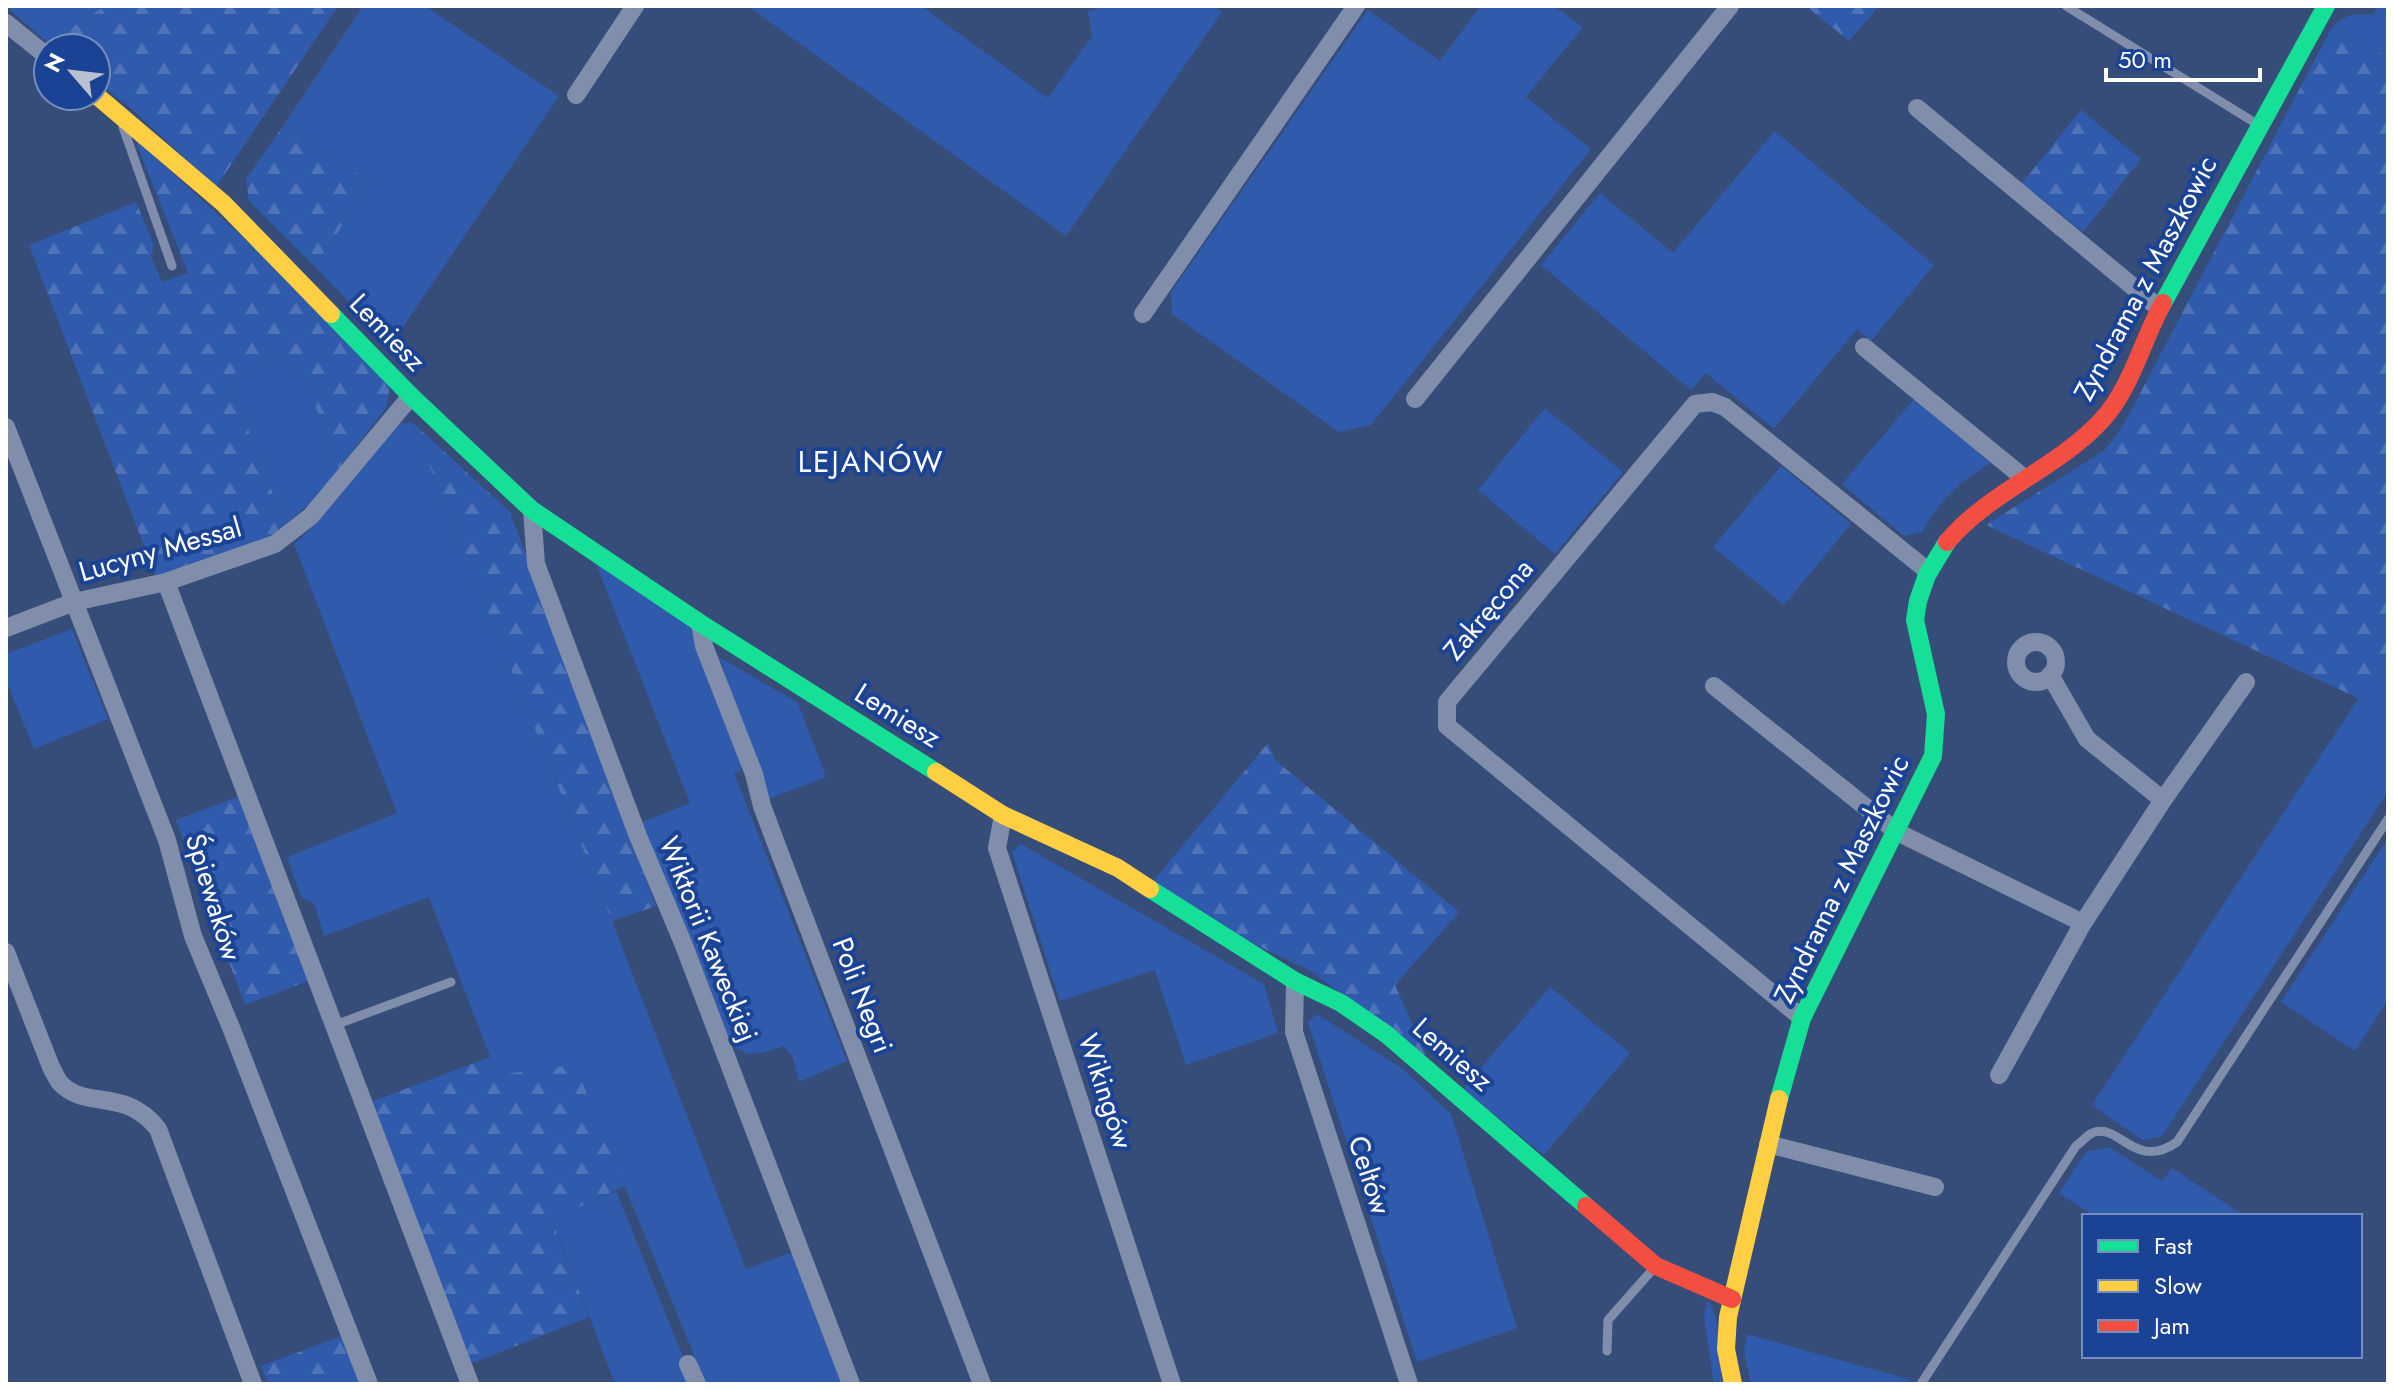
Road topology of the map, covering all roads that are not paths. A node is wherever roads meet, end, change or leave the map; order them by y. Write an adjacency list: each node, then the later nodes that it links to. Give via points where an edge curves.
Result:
1 (635, 6): 8 (street)
2 (1356, 6): 15 (street)
3 (1730, 6): 18 (street)
4 (2066, 6): 12 (lane)
5 (2326, 6): 12 (street, Zyndrama z Maszkowic)
6 (6, 23): 7 (street)
7 (32, 44)
8 (576, 95)
9 (112, 107): 11 (street, Lemiesz)
10 (1917, 108): 14 (street)
11 (118, 112): 13 (lane); 17 (street, Lemiesz, via 223,203)
12 (2260, 126): 14 (street, Zyndrama z Maszkowic)
13 (172, 266)
14 (2160, 309): 20 (street, Zyndrama z Maszkowic, via 2102,420)
15 (1143, 314)
16 (1864, 347): 20 (street)
17 (411, 396): 21 (street, Lemiesz); 23 (street, Lucyny Messal, via 311,516 287,535 275,544)
18 (1415, 399)
19 (6, 427): 24 (street, Śpiewaków)
20 (2024, 478): 22 (street, Zyndrama z Maszkowic, via 1951,534)
21 (532, 510): 25 (street, Lemiesz); 51 (street, Wiktorii Kaweckiej, via 536,564)
22 (1929, 572): 33 (street, Zyndrama z Maszkowic, via 1914,614 1936,714 1936,737 1933,756); 38 (street, Zakręcona, via 1725,407 1695,404 1447,702 1447,726)
23 (166, 582): 24 (street, Lucyny Messal); 39 (street)
24 (74, 602): 26 (street, Lucyny Messal); 48 (street, Śpiewaków, via 167,840 193,936)
25 (700, 623): 31 (street, Lemiesz); 52 (street, Poli Negri, via 762,806)
26 (6, 628)
27 (2050, 675): 30 (street, via 2087,739)
28 (2246, 682): 30 (street)
29 (1714, 686): 33 (street)
30 (2163, 800): 34 (street)
31 (1003, 815): 36 (street, Lemiesz, via 1118,868); 53 (street, Wikingów, via 997,848)
32 (2388, 819): 56 (lane, via 2177,1142 2158,1153 2146,1153 2102,1132 2076,1146)
33 (1897, 832): 34 (street); 38 (street, Zyndrama z Maszkowic)
34 (2083, 923): 40 (street)
35 (6, 952): 47 (street, via 60,1084 77,1094 129,1104 158,1129)
36 (1295, 981): 43 (street, Lemiesz, via 1341,1003 1386,1034); 54 (street, Celtów, via 1294,1032)
37 (451, 982): 39 (lane)
38 (1802, 1018): 41 (street, Zyndrama z Maszkowic)
39 (335, 1025): 49 (street)
40 (1999, 1075)
41 (1768, 1144): 42 (street); 44 (street, Zyndrama z Maszkowic)
42 (1935, 1187)
43 (1656, 1266): 44 (street, Lemiesz); 45 (lane, via 1608,1320)
44 (1732, 1299): 55 (street, Zyndrama z Maszkowic, via 1726,1349)
45 (1607, 1351)
46 (688, 1364): 50 (street)
47 (253, 1384)
48 (369, 1384)
49 (470, 1384)
50 (697, 1384)
51 (851, 1384)
52 (982, 1384)
53 (1172, 1384)
54 (1409, 1384)
55 (1733, 1384)
56 (1921, 1384)

